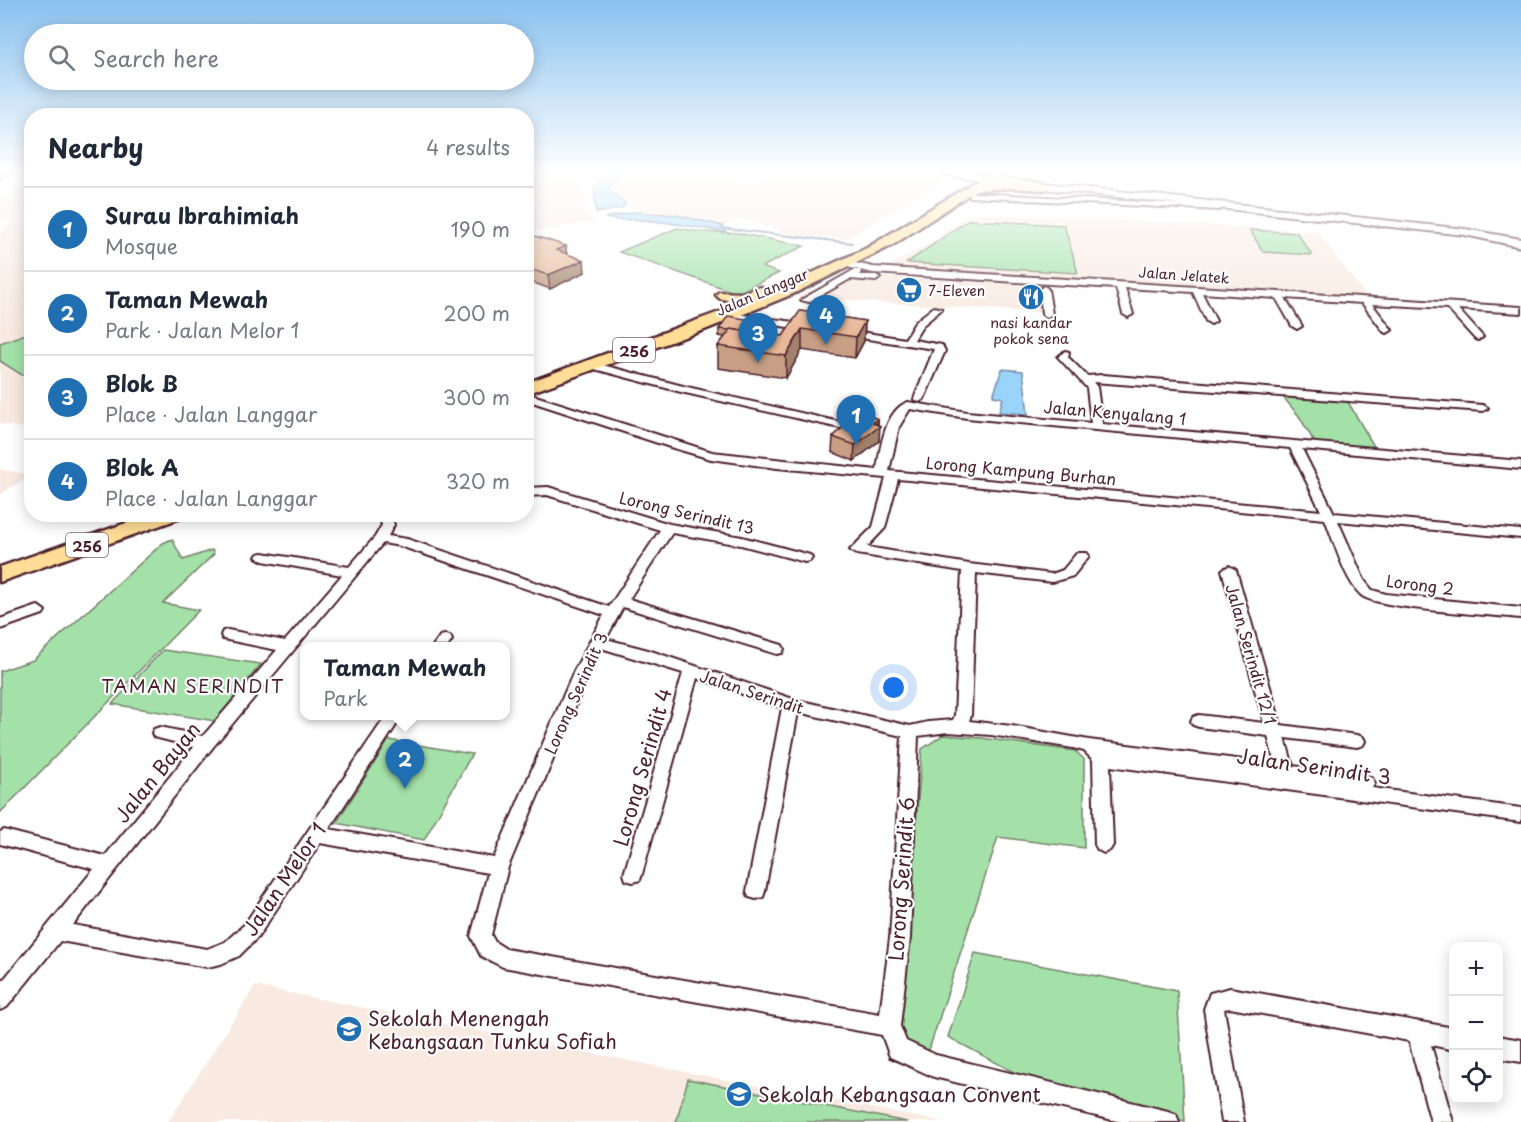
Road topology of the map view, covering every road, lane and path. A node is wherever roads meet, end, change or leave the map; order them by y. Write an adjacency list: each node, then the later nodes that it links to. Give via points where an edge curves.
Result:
1 (903, 224): 9 (main road, Jalan Langgar / 256)
2 (916, 224): 6 (main road, Jalan Langgar / 256)
3 (1384, 224): 5 (main road)
4 (1428, 224): 5 (main road)
5 (1521, 241)
6 (853, 270): 7 (street, Jalan Jelatek); 13 (street); 20 (main road, Jalan Langgar / 256)
7 (1043, 284): 8 (street, Jalan Jelatek); 18 (street)
8 (1120, 285): 10 (street, Jalan Jelatek); 19 (street)
9 (781, 286): 11 (main road, via 742,298); 30 (main road, Jalan Langgar / 256)
10 (1196, 290): 12 (street, Jalan Jelatek); 21 (street)
11 (724, 295)
12 (1280, 295): 14 (street, Jalan Jelatek); 22 (street)
13 (806, 300)
14 (1365, 300): 15 (street, Jalan Jelatek); 24 (street)
15 (1449, 305): 17 (street, Jalan Jelatek); 26 (street)
16 (937, 309): 27 (street, via 919,323)
17 (1521, 310)
18 (1047, 314)
19 (1128, 314)
20 (729, 316): 23 (street); 29 (main road, Jalan Langgar / 256)
21 (1211, 321)
22 (1298, 326)
23 (821, 329)
24 (1387, 330)
25 (841, 332): 27 (street)
26 (1478, 337)
27 (909, 341): 34 (street, via 935,346 940,351)
28 (1065, 354): 31 (street, via 1063,357)
29 (591, 365): 32 (main road, Jalan Langgar / 256); 37 (street)
30 (534, 376)
31 (1083, 379): 35 (street); 36 (street, via 1094,393)
32 (534, 386)
33 (534, 399): 40 (street, Lorong Kampung Burhan, via 711,455)
34 (914, 402): 36 (street, Jalan Kenyalang 1, via 967,415); 40 (street, via 898,418 888,442)
35 (1483, 408)
36 (1097, 427): 38 (street, Jalan Kenyalang 1)
37 (853, 428)
38 (1295, 446): 39 (street, Jalan Kenyalang 1); 42 (street)
39 (1521, 465)
40 (888, 475): 42 (street, Lorong Kampung Burhan); 53 (street, via 879,528 857,550)
41 (534, 492): 46 (street, Lorong Serindit 13, via 548,491)
42 (1329, 515): 47 (street, Lorong Kampung Burhan); 59 (street, Lorong 2, via 1367,593 1385,599)
43 (120, 522): 52 (main road, 256)
44 (151, 522): 56 (main road, 256)
45 (386, 522): 48 (street)
46 (668, 528): 51 (street, Lorong Serindit 13, via 742,541); 57 (street, Lorong Serindit 3)
47 (1521, 534)
48 (380, 539): 55 (street, Jalan Bayan); 57 (street, via 402,542)
49 (1082, 556): 53 (street, via 1068,573 1053,578)
50 (263, 557): 55 (street)
51 (805, 558)
52 (0, 564)
53 (969, 568): 69 (street, via 963,715)
54 (1229, 570): 70 (street, Jalan Serindit 12/1)
55 (352, 572): 63 (street, Jalan Bayan)
56 (0, 575)
57 (616, 607): 62 (street, Lorong Serindit 3); 64 (street)
58 (38, 610): 60 (street)
59 (1521, 613)
60 (0, 624)
61 (228, 635): 63 (street)
62 (597, 642): 65 (street, Jalan Serindit); 83 (street, Lorong Serindit 3)
63 (288, 647): 74 (street, Jalan Bayan)
64 (777, 649)
65 (691, 671): 66 (street, Jalan Serindit); 84 (street, Lorong Serindit 4)
66 (791, 705): 71 (street, Jalan Serindit); 85 (street)
67 (391, 720): 79 (street, Jalan Melor 1)
68 (1199, 721): 70 (street)
69 (958, 726): 71 (street, via 927,726); 75 (street, via 1073,742)
70 (1274, 730): 73 (street); 76 (street, Jalan Serindit 12/1)
71 (910, 732): 88 (street, Lorong Serindit 6, via 900,938)
72 (160, 733): 74 (street)
73 (1357, 741)
74 (207, 743): 82 (street, Jalan Bayan)
75 (1095, 752): 76 (street); 78 (street, Jalan Serindit 3); 81 (street)
76 (1286, 772): 77 (street)
77 (1366, 783)
78 (1521, 815)
79 (314, 834): 83 (street); 86 (street, Jalan Melor 1, via 251,931 234,950 223,955 207,958)
80 (4, 838): 82 (street)
81 (1104, 845)
82 (110, 865): 86 (street, Jalan Bayan)
83 (499, 867): 88 (street, Lorong Serindit 3, via 481,936 488,950 503,958)
84 (633, 874)
85 (756, 891)
86 (57, 931): 87 (street, Jalan Bayan)
87 (0, 1000)
88 (889, 1026): 93 (street, via 898,1049 934,1066)
89 (1417, 1033): 90 (street); 94 (street, via 1230,998 1217,1000 1214,1009); 95 (street)
90 (1449, 1038)
91 (1503, 1048): 92 (street)
92 (1521, 1051)
93 (1168, 1122)
94 (1233, 1122)
95 (1442, 1122)

